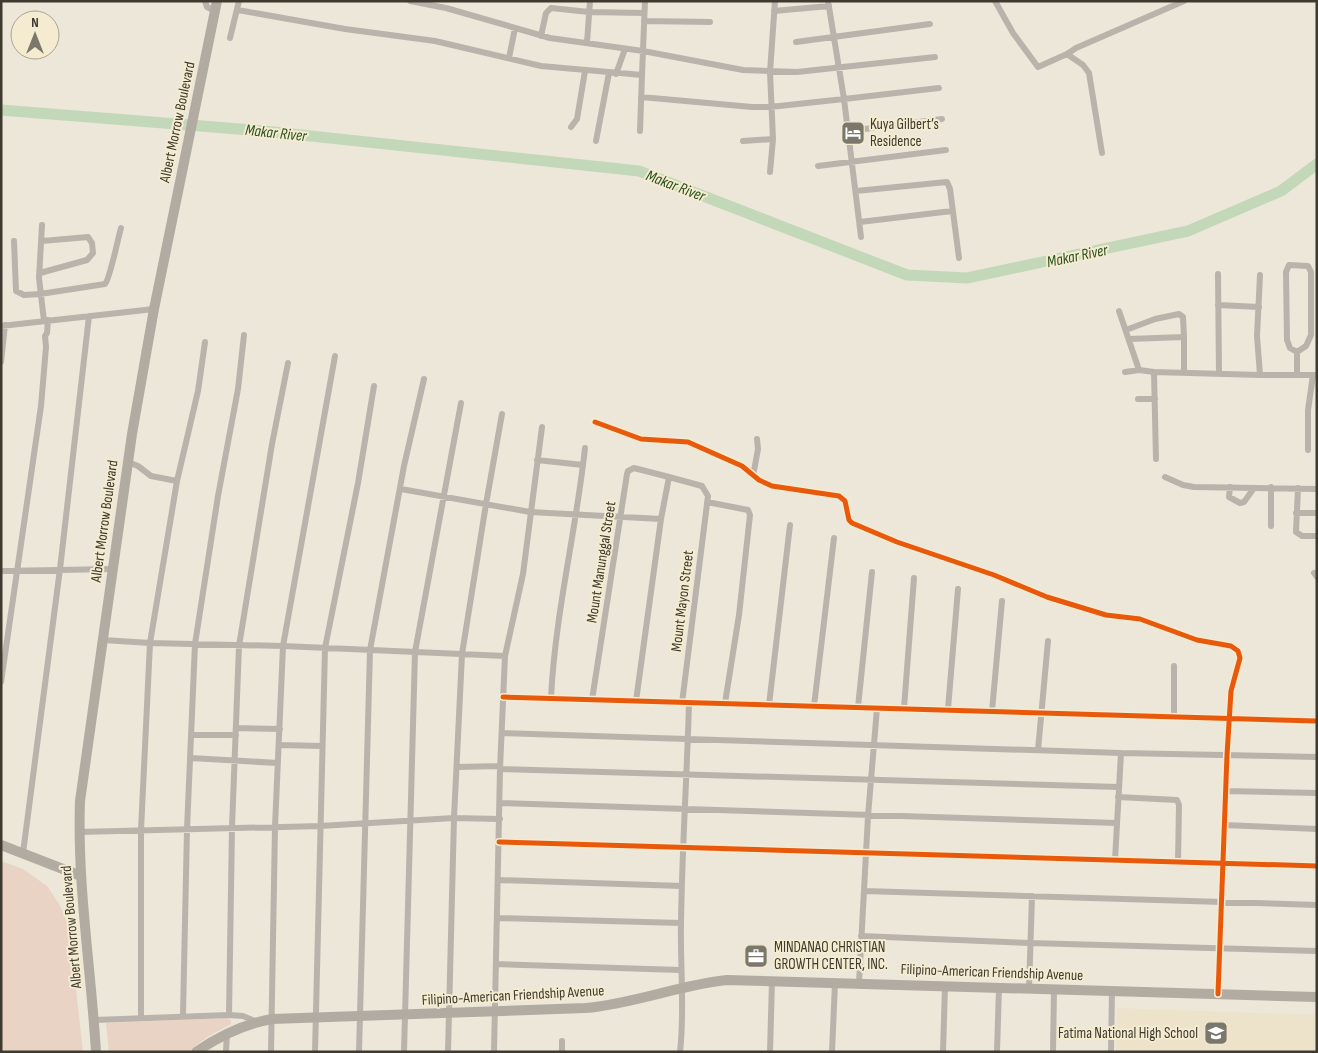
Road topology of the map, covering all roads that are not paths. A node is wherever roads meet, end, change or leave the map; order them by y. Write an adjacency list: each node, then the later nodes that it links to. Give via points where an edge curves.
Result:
1 (205, 1): 11 (street, via 207,7)
2 (239, 1): 12 (street)
3 (410, 1): 10 (street)
4 (590, 1): 14 (street)
5 (645, 1): 15 (street)
6 (774, 1): 13 (street)
7 (995, 1): 27 (street, via 1038,67)
8 (1184, 1): 27 (street)
9 (829, 4): 13 (street); 21 (street)
10 (446, 5): 19 (street)
11 (216, 6): 66 (main road, Albert Morrow Boulevard)
12 (238, 10): 22 (street); 29 (street, via 435,41)
13 (774, 11): 32 (street)
14 (589, 12): 15 (street); 20 (street, via 548,10); 24 (street)
15 (644, 14): 16 (street)
16 (644, 22): 17 (street); 26 (street)
17 (710, 22)
18 (930, 24): 21 (street)
19 (515, 28): 20 (street); 29 (street)
20 (541, 36): 24 (street)
21 (835, 37): 23 (street); 30 (street)
22 (230, 38)
23 (796, 42)
24 (587, 43): 25 (street)
25 (625, 49): 26 (street); 33 (street)
26 (643, 51): 32 (street); 34 (street)
27 (1067, 54): 47 (street, via 1089,73)
28 (935, 57): 30 (street)
29 (509, 58): 31 (street)
30 (840, 68): 32 (street); 37 (street)
31 (585, 71): 33 (street); 40 (street, via 577,119)
32 (770, 72): 38 (street)
33 (612, 74): 34 (street); 44 (street)
34 (642, 75): 36 (street)
35 (939, 88): 37 (street)
36 (641, 97): 38 (street); 41 (street)
37 (844, 99): 38 (street); 42 (street)
38 (770, 107): 43 (street)
39 (942, 119): 42 (street)
40 (570, 127)
41 (640, 131)
42 (849, 131): 48 (street)
43 (772, 139): 45 (street); 50 (street)
44 (596, 141)
45 (743, 141)
46 (946, 150): 48 (street)
47 (1102, 153)
48 (852, 160): 49 (street); 51 (street)
49 (818, 166)
50 (770, 172)
51 (856, 191): 52 (street, via 945,181 950,189); 53 (street)
52 (952, 211): 53 (street); 59 (street)
53 (860, 222): 56 (street)
54 (42, 225): 58 (street)
55 (121, 228): 63 (street, via 109,280 105,284)
56 (862, 237)
57 (14, 241): 63 (street, via 16,291 24,296)
58 (42, 241): 60 (street); 60 (street, via 88,237 93,253 82,262)
59 (959, 258)
60 (40, 273): 63 (street)
61 (1218, 274): 64 (street)
62 (1260, 275): 65 (street)
63 (40, 294): 69 (street)
64 (1218, 305): 65 (street); 84 (street)
65 (1259, 307): 87 (street)
66 (154, 308): 68 (street); 101 (main road, Albert Morrow Boulevard)
67 (1119, 311): 71 (street)
68 (89, 316): 69 (street); 126 (street)
69 (46, 321): 70 (street); 128 (street, via 40,406)
70 (3, 325): 78 (street)
71 (1126, 330): 73 (street, via 1179,314 1183,318); 74 (street)
72 (244, 335): 137 (street, via 238,389)
73 (1184, 337): 74 (street); 83 (street)
74 (1129, 339): 80 (street)
75 (205, 342): 106 (street, via 198,391)
76 (1297, 352): 76 (street, via 1306,346 1311,334 1310,272 1305,265 1289,265 1286,269 1287,340 1290,348); 85 (street)
77 (336, 356): 139 (street)
78 (1, 362)
79 (288, 363): 138 (street)
80 (1139, 370): 81 (street); 82 (street)
81 (1125, 372)
82 (1154, 372): 83 (street); 91 (street)
83 (1184, 373): 84 (street)
84 (1219, 374): 87 (street)
85 (1296, 374): 86 (street); 87 (street)
86 (1315, 375): 98 (street, via 1308,410)
87 (1260, 376)
88 (424, 379): 111 (street)
89 (374, 386): 140 (street)
90 (1138, 398): 91 (street)
91 (1155, 399): 99 (street)
92 (461, 403): 113 (street)
93 (502, 414): 115 (street)
94 (595, 422): 103 (street, via 641,439 688,442 742,466)
95 (542, 427): 100 (street)
96 (757, 439): 103 (street)
97 (584, 448): 102 (street)
98 (1308, 450)
99 (1156, 459)
100 (537, 460): 102 (street); 116 (street)
101 (128, 462): 106 (street, via 151,476); 127 (main road, Albert Morrow Boulevard)
102 (583, 465): 119 (street)
103 (753, 476): 162 (street, via 772,486 839,496 845,500 849,520 856,525 1041,595 1106,615 1140,619 1202,642 1231,646 1238,651 1240,658 1231,691)
104 (669, 477): 114 (street, via 702,486 707,492); 120 (street, Mount Manunggal Street, via 634,468 628,471); 121 (street)
105 (1165, 478): 107 (street, via 1194,487)
106 (177, 481): 136 (street)
107 (1230, 487): 109 (street); 109 (street, via 1229,497 1240,504)
108 (1272, 487): 109 (street); 110 (street); 123 (street)
109 (1254, 488)
110 (1298, 488): 112 (street); 117 (street)
111 (401, 489): 113 (street); 141 (street)
112 (1317, 489)
113 (444, 496): 115 (street); 142 (street)
114 (707, 502): 151 (street, Mount Mayon Street); 152 (street, via 748,510 750,515)
115 (486, 504): 116 (street); 143 (street)
116 (530, 512): 119 (street); 144 (street, via 520,590)
117 (1296, 513): 118 (street); 124 (street, via 1297,534)
118 (1317, 513)
119 (576, 515): 120 (street); 148 (street, via 555,644)
120 (621, 516): 121 (street); 149 (street, Mount Manunggal Street)
121 (662, 519): 150 (street)
122 (790, 525): 153 (street)
123 (1271, 526)
124 (1317, 536)
125 (834, 538): 154 (street)
126 (60, 569): 127 (street); 128 (street); 206 (street)
127 (113, 569): 134 (main road, Albert Morrow Boulevard)
128 (17, 570): 129 (street); 146 (street)
129 (1, 571)
130 (872, 572): 155 (street)
131 (914, 578): 157 (street)
132 (958, 589): 158 (street)
133 (1002, 601): 159 (street)
134 (103, 640): 136 (street); 202 (main road, Albert Morrow Boulevard, via 80,801)
135 (1048, 641): 160 (street)
136 (150, 644): 137 (street); 201 (street)
137 (195, 644): 138 (street); 167 (street)
138 (239, 646): 139 (street); 165 (street)
139 (283, 646): 140 (street); 164 (street)
140 (325, 648): 141 (street); 171 (street)
141 (370, 650): 142 (street); 193 (street)
142 (415, 652): 143 (street); 192 (street)
143 (462, 654): 144 (street); 179 (street)
144 (505, 656): 147 (street)
145 (1174, 666): 161 (street)
146 (1, 682)
147 (504, 697): 148 (street); 166 (street)
148 (551, 698): 149 (street)
149 (592, 700): 150 (street)
150 (636, 701): 151 (street)
151 (686, 703): 152 (street); 168 (street, Mount Mayon Street)
152 (726, 703): 153 (street)
153 (769, 705): 154 (street)
154 (814, 706): 155 (street)
155 (858, 707): 156 (street)
156 (877, 708): 157 (street); 169 (street)
157 (904, 708): 158 (street)
158 (948, 710): 159 (street)
159 (992, 711): 160 (street)
160 (1041, 712): 161 (street); 172 (street)
161 (1174, 717): 162 (street)
162 (1230, 718): 163 (street); 174 (street)
163 (1316, 721)
164 (280, 729): 165 (street); 170 (street)
165 (236, 732): 167 (street); 177 (street)
166 (502, 733): 168 (street); 180 (street)
167 (191, 735): 176 (street)
168 (688, 739): 169 (street); 181 (street, Mount Mayon Street)
169 (874, 744): 172 (street); 182 (street)
170 (279, 745): 171 (street); 178 (street)
171 (322, 746): 196 (street)
172 (1038, 750): 173 (street)
173 (1121, 753): 174 (street); 183 (street)
174 (1227, 755): 175 (street); 184 (street)
175 (1317, 757)
176 (191, 758): 177 (street); 199 (street)
177 (235, 760): 178 (street); 197 (street)
178 (278, 763): 198 (street)
179 (457, 767): 180 (street); 190 (street)
180 (500, 767): 181 (street); 187 (street)
181 (686, 774): 182 (street); 188 (street, Mount Mayon Street)
182 (872, 780): 183 (street); 189 (street)
183 (1119, 787): 186 (street)
184 (1226, 791): 185 (street); 195 (street)
185 (1317, 794)
186 (1118, 797): 194 (street); 209 (street, via 1177,800)
187 (500, 803): 188 (street); 191 (street)
188 (686, 810): 189 (street); 205 (street, Mount Mayon Street)
189 (868, 816): 194 (street); 207 (street)
190 (454, 818): 191 (street); 192 (street); 240 (street)
191 (500, 819): 203 (street)
192 (410, 820): 193 (street); 242 (street)
193 (366, 822): 196 (street); 243 (street)
194 (1117, 823): 208 (street)
195 (1224, 825): 200 (street); 210 (street)
196 (320, 826): 198 (street); 245 (street)
197 (232, 827): 198 (street); 199 (street); 239 (street)
198 (275, 827): 246 (street)
199 (187, 829): 201 (street); 241 (street)
200 (1317, 829)
201 (142, 830): 202 (street); 244 (street)
202 (79, 832): 212 (main road, Albert Morrow Boulevard)
203 (499, 842): 205 (street); 213 (street)
204 (1, 845): 206 (main road)
205 (684, 847): 207 (street); 214 (street, Mount Mayon Street)
206 (22, 853): 212 (main road)
207 (866, 853): 208 (street); 215 (street)
208 (1116, 860): 209 (street)
209 (1178, 862): 210 (street)
210 (1223, 863): 211 (street); 217 (street)
211 (1317, 866)
212 (80, 876): 247 (main road, Albert Morrow Boulevard)
213 (498, 880): 214 (street); 219 (street)
214 (682, 886): 220 (street, Mount Mayon Street)
215 (864, 891): 216 (street); 221 (street)
216 (1032, 896): 217 (street); 222 (street)
217 (1222, 902): 218 (street); 223 (street)
218 (1317, 905)
219 (498, 918): 220 (street); 225 (street)
220 (681, 923): 226 (street, Mount Mayon Street)
221 (861, 936): 222 (street); 229 (street)
222 (1030, 943): 223 (street); 233 (street)
223 (1220, 948): 224 (street); 236 (street)
224 (1317, 951)
225 (496, 964): 226 (street); 238 (street)
226 (680, 970): 231 (street, Mount Mayon Street)
227 (772, 981): 228 (main road, Filipino-American Friendship Avenue); 231 (main road, Filipino-American Friendship Avenue, via 728,980); 262 (street)
228 (835, 983): 229 (main road, Filipino-American Friendship Avenue); 263 (street)
229 (859, 984): 230 (main road, Filipino-American Friendship Avenue)
230 (945, 986): 232 (main road, Filipino-American Friendship Avenue); 264 (street)
231 (681, 988): 238 (main road, Filipino-American Friendship Avenue, via 600,1007); 261 (street, Mount Mayon Street)
232 (999, 988): 233 (main road, Filipino-American Friendship Avenue); 265 (street)
233 (1029, 989): 234 (main road, Filipino-American Friendship Avenue)
234 (1054, 989): 235 (main road, Filipino-American Friendship Avenue); 266 (street)
235 (1112, 990): 236 (main road, Filipino-American Friendship Avenue); 267 (street)
236 (1218, 994): 237 (main road, Filipino-American Friendship Avenue)
237 (1317, 997)
238 (495, 1012): 240 (main road, Filipino-American Friendship Avenue); 259 (street)
239 (229, 1014): 241 (street); 248 (street)
240 (449, 1014): 242 (main road, Filipino-American Friendship Avenue); 258 (street)
241 (183, 1015): 244 (street)
242 (406, 1015): 243 (main road, Filipino-American Friendship Avenue); 257 (street)
243 (361, 1016): 245 (main road, Filipino-American Friendship Avenue); 256 (street)
244 (141, 1018): 247 (street)
245 (316, 1018): 246 (main road, Filipino-American Friendship Avenue); 255 (street)
246 (272, 1019): 248 (main road, Filipino-American Friendship Avenue); 254 (street)
247 (94, 1020): 251 (main road, Albert Morrow Boulevard)
248 (257, 1022): 249 (main road, Filipino-American Friendship Avenue)
249 (227, 1033): 252 (main road, Filipino-American Friendship Avenue); 253 (street)
250 (562, 1041): 260 (street)
251 (96, 1052)
252 (196, 1052)
253 (226, 1052)
254 (271, 1052)
255 (315, 1052)
256 (360, 1052)
257 (404, 1052)
258 (448, 1052)
259 (494, 1052)
260 (562, 1052)
261 (680, 1052)
262 (770, 1052)
263 (832, 1052)
264 (943, 1052)
265 (998, 1052)
266 (1053, 1052)
267 (1110, 1052)

